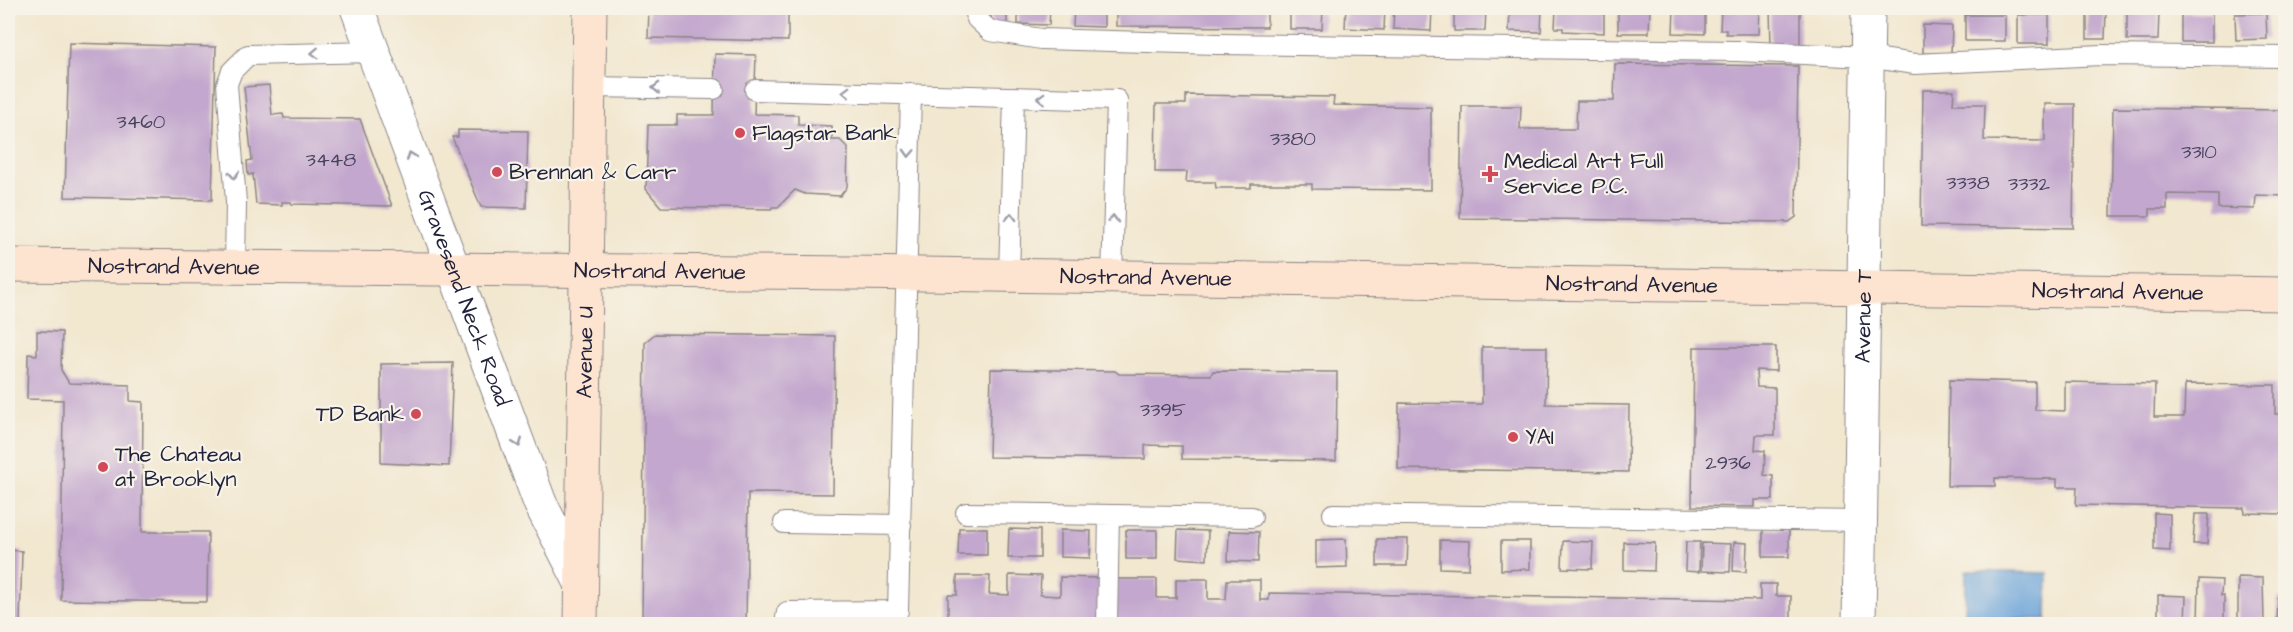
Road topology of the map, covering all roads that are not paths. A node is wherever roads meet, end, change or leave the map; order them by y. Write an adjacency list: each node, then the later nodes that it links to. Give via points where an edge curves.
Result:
1 (357, 8): 5 (street, Gravesend Neck Road)
2 (590, 8): 8 (main road, Avenue U)
3 (975, 8): 6 (lane, via 977,19 990,31 1041,39 1737,51)
4 (1868, 8): 6 (street, Avenue T)
5 (373, 52): 14 (lane, one-way to 14, via 248,55 232,71 227,84 236,202); 15 (street, Gravesend Neck Road, one-way to 5)
6 (1867, 57): 7 (lane, via 1915,64 2101,55); 20 (street, Avenue T)
7 (2286, 57)
8 (589, 87): 9 (lane, one-way to 8); 16 (main road, Avenue U)
9 (714, 89)
10 (755, 90): 11 (lane, one-way to 10)
11 (911, 94): 12 (lane); 17 (lane, one-way to 17)
12 (1014, 97): 18 (lane, one-way to 12); 19 (lane, one-way to 12, via 1117,100)
13 (8, 265): 14 (main road, Nostrand Avenue)
14 (235, 267): 15 (main road, Nostrand Avenue)
15 (454, 270): 16 (main road, Nostrand Avenue); 29 (street, Gravesend Neck Road, one-way to 29, via 540,503)
16 (586, 270): 17 (main road, Nostrand Avenue); 29 (main road, Avenue U)
17 (906, 273): 18 (main road, Nostrand Avenue); 28 (lane)
18 (1009, 276): 19 (main road, Nostrand Avenue)
19 (1112, 278): 20 (main road, Nostrand Avenue)
20 (1864, 288): 21 (main road, Nostrand Avenue); 26 (street, Avenue T)
21 (2286, 294)
22 (966, 513): 24 (lane)
23 (1333, 514): 26 (lane)
24 (1109, 515): 25 (lane); 32 (lane)
25 (1252, 517)
26 (1861, 521): 33 (street, Avenue T)
27 (784, 523): 28 (lane)
28 (901, 525): 31 (lane, via 898,611 787,612)
29 (581, 583): 30 (main road, Avenue U)
30 (581, 624)
31 (785, 624)
32 (1107, 624)
33 (1859, 624)

